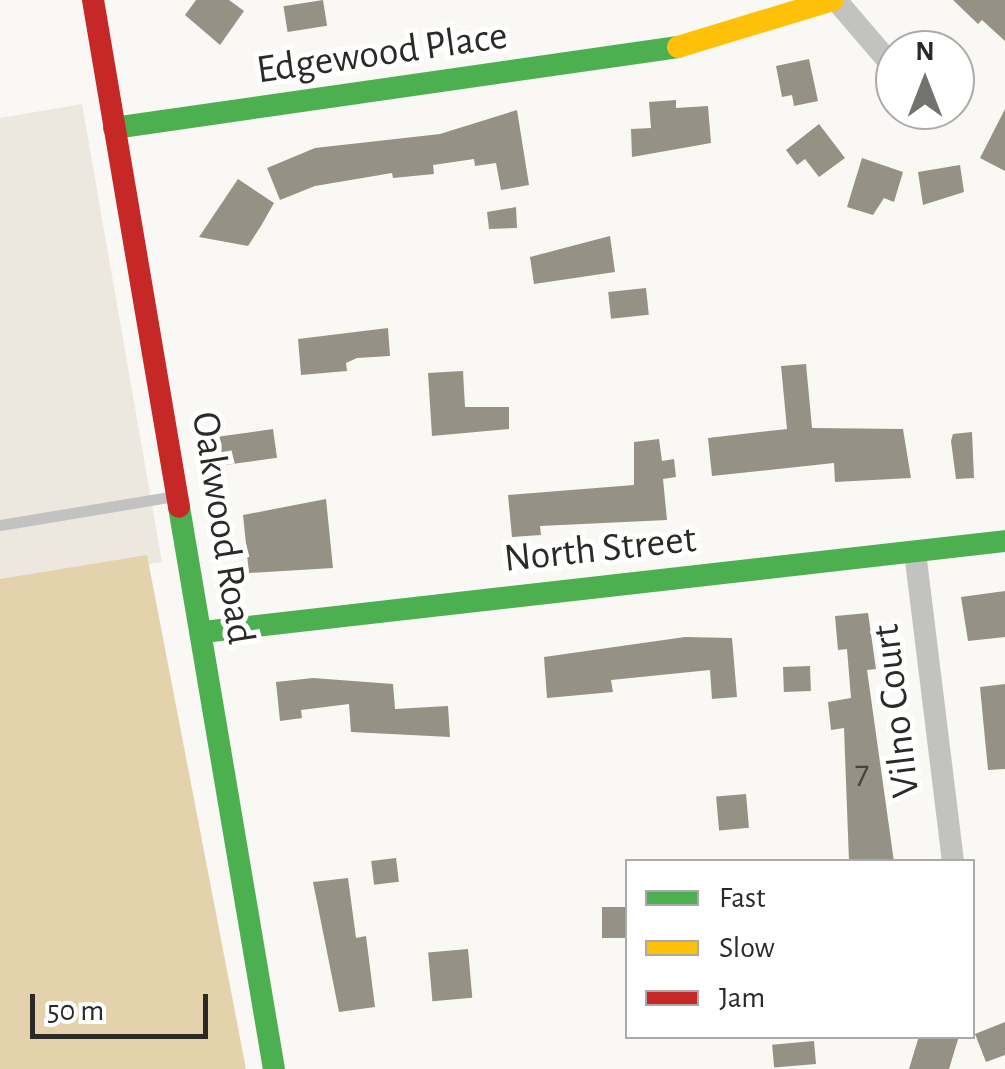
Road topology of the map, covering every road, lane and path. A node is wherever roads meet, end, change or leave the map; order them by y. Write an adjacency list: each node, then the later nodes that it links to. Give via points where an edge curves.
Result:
1 (93, 0): 4 (street, Oakwood Road)
2 (835, 0): 3 (street); 4 (street, Edgewood Place, via 720,38 648,53)
3 (875, 46)
4 (114, 128): 5 (street, Oakwood Road)
5 (180, 495): 6 (lane); 9 (street, Oakwood Road)
6 (0, 525)
7 (1005, 541): 8 (street, North Street)
8 (914, 552): 9 (street, North Street); 10 (street, Vilno Court)
9 (203, 632): 11 (street, Oakwood Road)
10 (952, 859)
11 (274, 1069)

